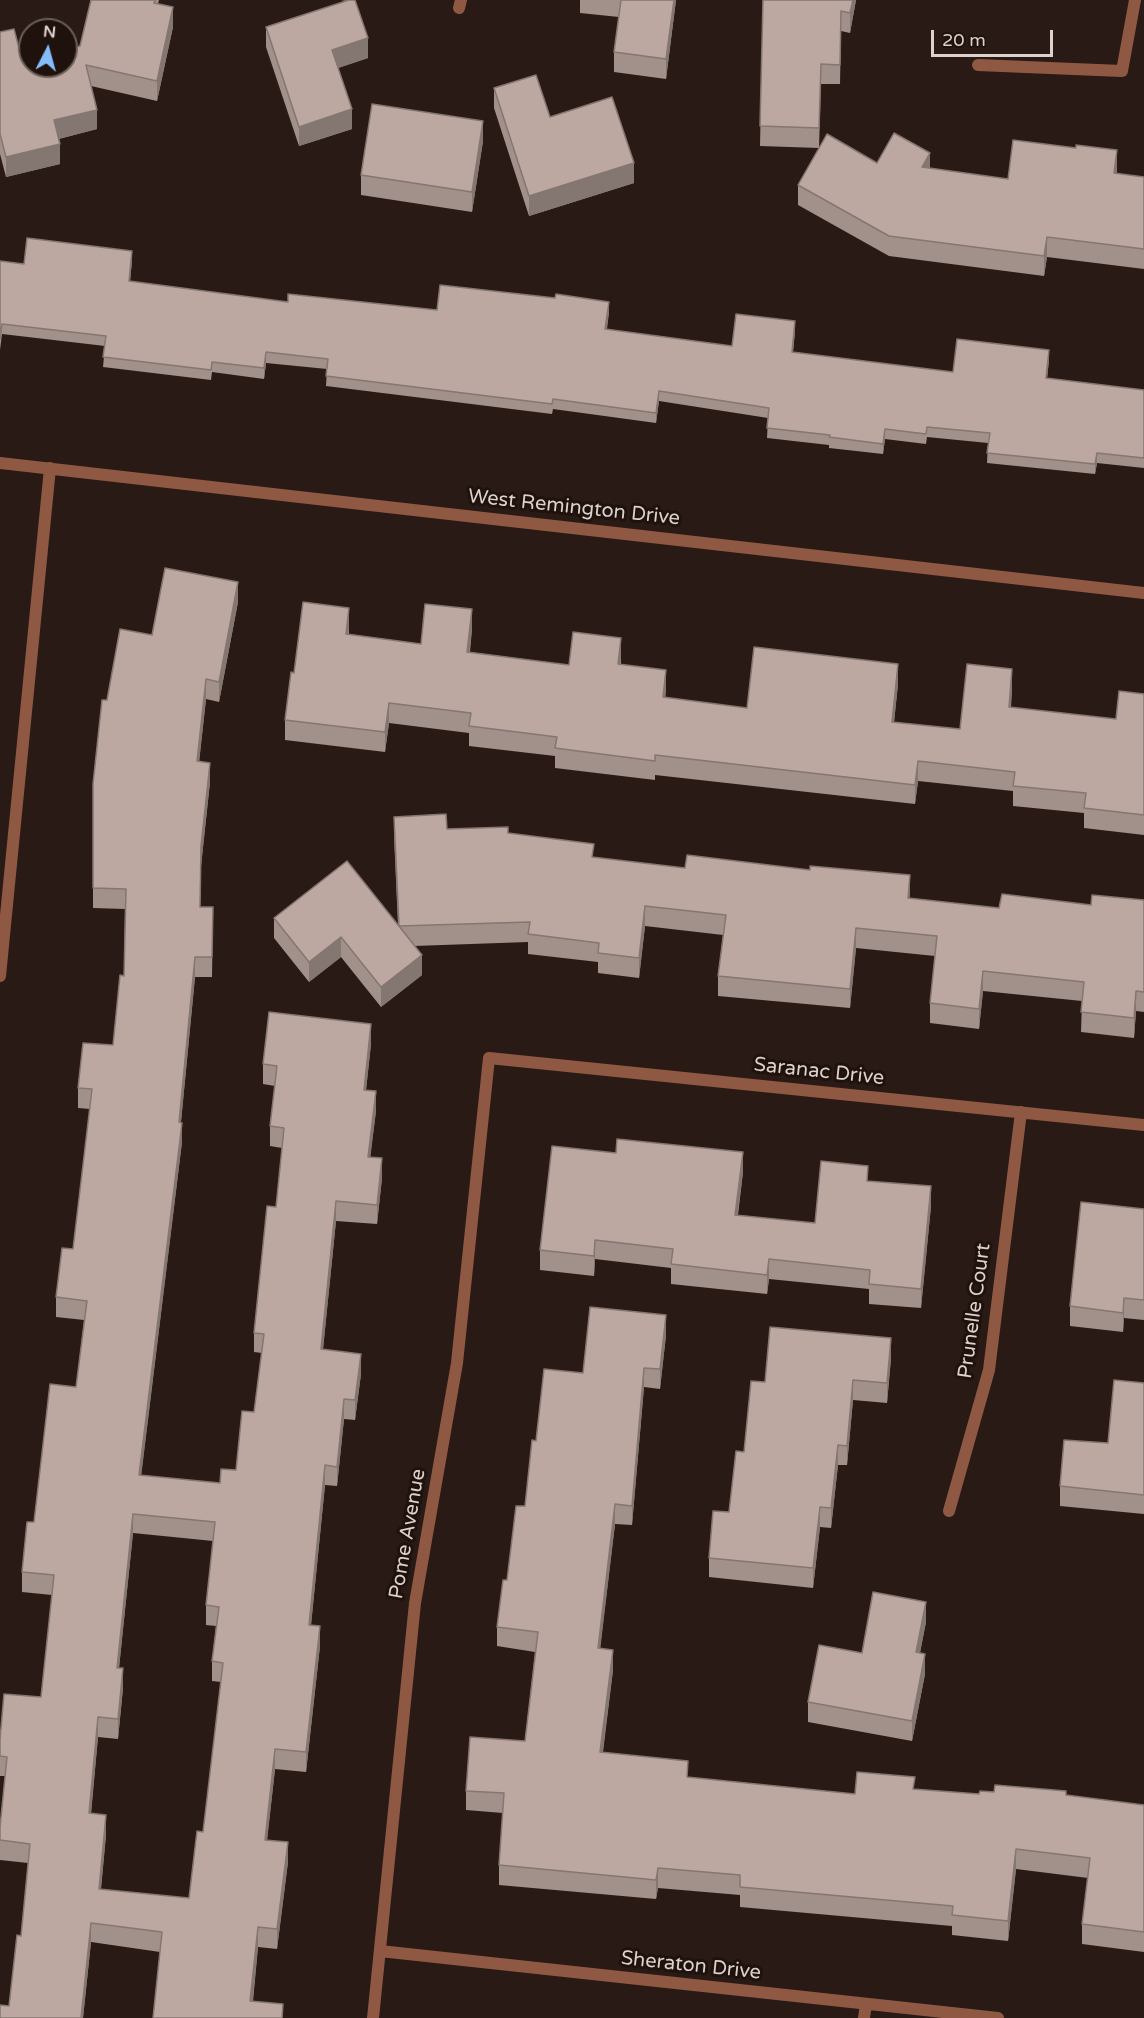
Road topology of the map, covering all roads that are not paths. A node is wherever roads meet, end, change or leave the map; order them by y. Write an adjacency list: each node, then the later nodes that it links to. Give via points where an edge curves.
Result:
1 (1135, 0): 2 (street, via 1122,71)
2 (978, 65)
3 (0, 463): 4 (street, West Remington Drive)
4 (50, 468): 5 (street, West Remington Drive); 6 (street)
5 (1144, 593)
6 (0, 976)
7 (489, 1058): 8 (street, Saranac Drive); 11 (street, Pome Avenue, via 457,1363 415,1602)
8 (1021, 1112): 9 (street, Saranac Drive); 10 (street, Prunelle Court, via 989,1370)
9 (1144, 1125)
10 (949, 1511)
11 (380, 1951): 12 (street, Sheraton Drive); 13 (street, Pome Avenue)
12 (866, 2004): 14 (street); 15 (street, Sheraton Drive)
13 (373, 2018)
14 (864, 2018)
15 (998, 2018)

